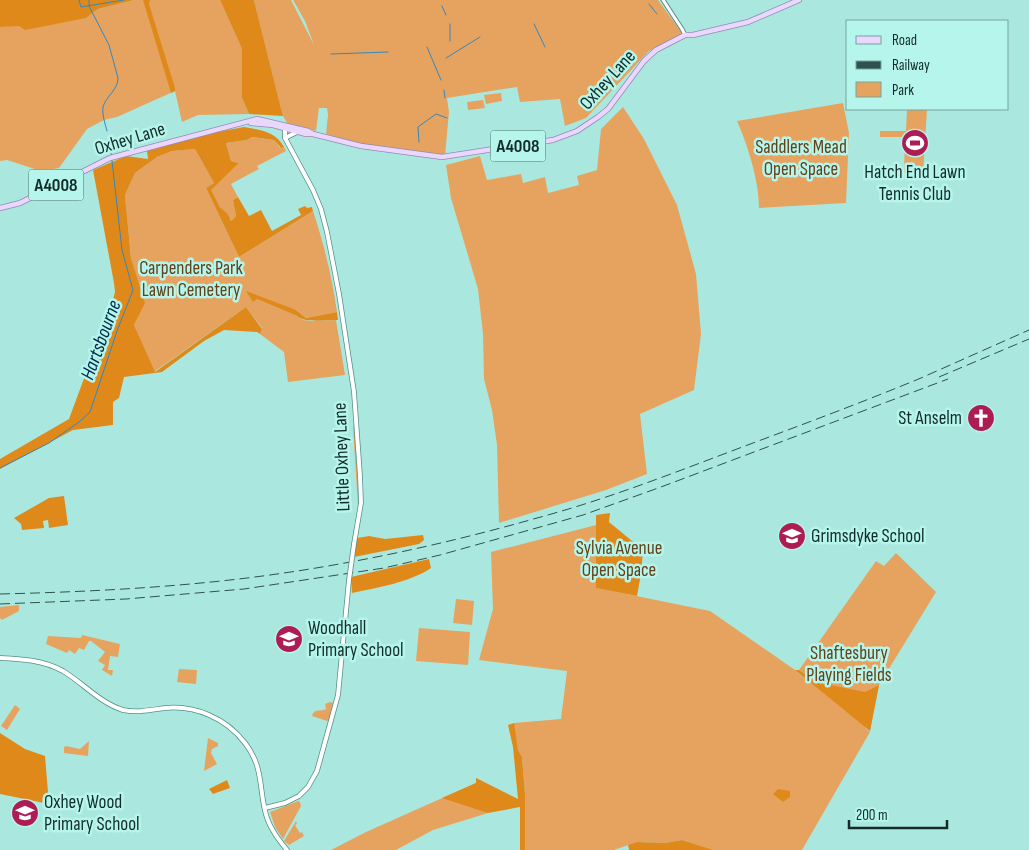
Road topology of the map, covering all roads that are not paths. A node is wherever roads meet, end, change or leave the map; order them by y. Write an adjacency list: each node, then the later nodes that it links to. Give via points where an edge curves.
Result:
1 (663, 0): 3 (street)
2 (800, 0): 3 (main road, Oxhey Lane / A4008, via 748,22)
3 (685, 35): 6 (main road, Oxhey Lane / A4008, via 658,48 648,57 598,117 578,131 553,140 442,156 361,146)
4 (286, 127): 5 (main road, Oxhey Lane / A4008); 6 (main road, Oxhey Lane / A4008); 7 (main road); 8 (main road, Oxhey Lane / A4008, via 246,123 147,147 111,158 20,203)
5 (297, 132): 6 (main road, Oxhey Lane / A4008); 7 (main road)
6 (313, 134)
7 (287, 139): 10 (main road, Little Oxhey Lane, bridge, via 321,209 327,232 357,422 361,503 338,695 317,772 299,796)
8 (0, 208)
9 (0, 658): 10 (main road, via 27,659 50,665 123,710 185,708 218,719 240,736 254,756)
10 (264, 808): 11 (main road, via 273,831)
11 (287, 850)

